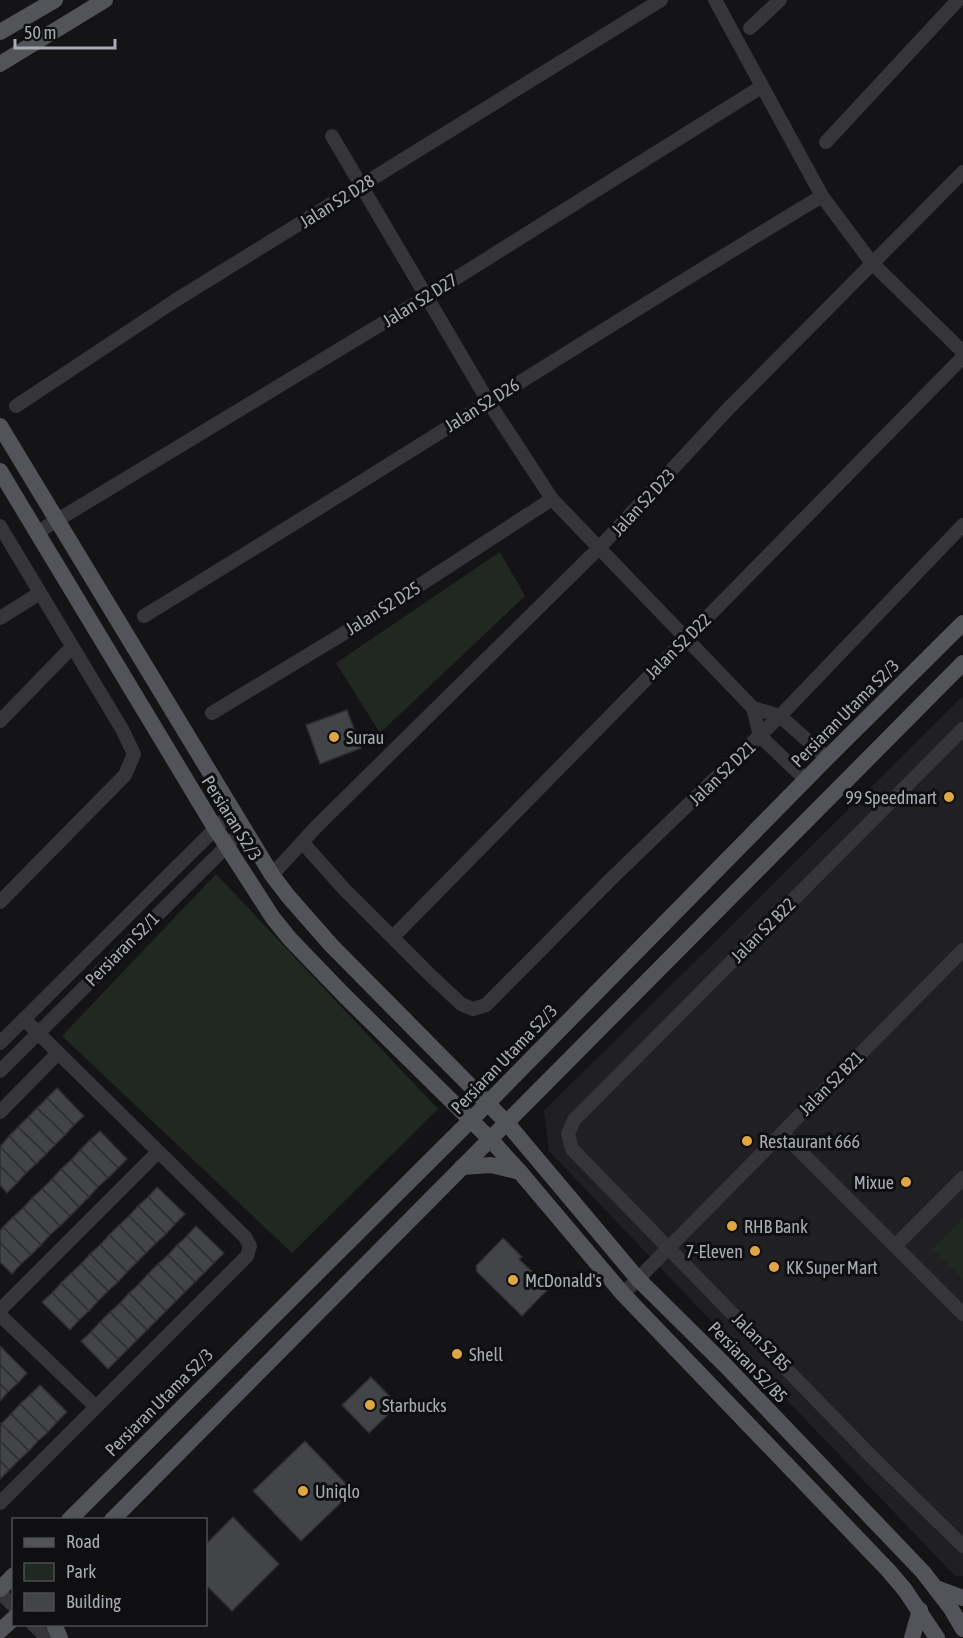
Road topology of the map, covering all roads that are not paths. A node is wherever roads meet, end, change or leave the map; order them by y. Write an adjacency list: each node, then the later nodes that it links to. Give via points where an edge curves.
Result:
1 (55, 0): 8 (main road)
2 (105, 0): 9 (main road)
3 (661, 0): 14 (street, Jalan S2 D28)
4 (715, 0): 10 (street)
5 (780, 0): 7 (street)
6 (958, 0): 12 (street)
7 (750, 28)
8 (0, 32)
9 (0, 64)
10 (761, 87): 15 (street); 17 (street, Jalan S2 D27)
11 (332, 136): 14 (street)
12 (826, 142)
13 (963, 172): 16 (street, Jalan S2 D23)
14 (362, 187): 17 (street); 20 (street, Jalan S2 D28, via 176,300)
15 (822, 196): 16 (street); 19 (street, Jalan S2 D26)
16 (872, 263): 18 (street); 28 (street, Jalan S2 D23)
17 (426, 297): 19 (street); 24 (street, Jalan S2 D27)
18 (963, 354): 33 (street, Jalan S2 D22)
19 (488, 401): 23 (street); 30 (street, Jalan S2 D26)
20 (16, 406)
21 (0, 426): 24 (main road, Persiaran S2/B5)
22 (0, 471): 27 (main road, Persiaran S2/3)
23 (552, 499): 28 (street); 37 (street, Jalan S2 D25, via 366,620)
24 (56, 521): 27 (street, Jalan S2 D27); 44 (main road, Persiaran S2/B5)
25 (963, 525): 38 (street, Jalan S2 D21)
26 (0, 526): 29 (street)
27 (36, 532): 45 (main road, Persiaran S2/3)
28 (599, 548): 33 (street); 47 (street, Jalan S2 D23)
29 (40, 593): 31 (street); 34 (street)
30 (144, 616)
31 (0, 618)
32 (963, 623): 42 (main road, Persiaran Utama S2/3)
33 (686, 638): 36 (street); 51 (street, Jalan S2 D22)
34 (72, 647): 39 (street); 50 (street, via 134,754 125,776)
35 (963, 663): 58 (main road)
36 (753, 708): 38 (street); 41 (street)
37 (212, 713)
38 (780, 716): 41 (street, Jalan S2 D21); 42 (street)
39 (0, 721)
40 (963, 729): 64 (street, Jalan S2 B22, via 574,1120)
41 (760, 736): 43 (street); 51 (street, Jalan S2 D21, via 486,1005 473,1009 461,1004)
42 (827, 758): 43 (main road, Persiaran Utama S2/3)
43 (807, 780): 59 (main road, Persiaran Utama S2/3)
44 (234, 810): 45 (street, Persiaran S2/1); 46 (main road, Persiaran S2/B5)
45 (215, 828): 48 (main road, Persiaran S2/3); 53 (street, Persiaran S2/1)
46 (245, 828): 48 (street, Persiaran S2/1); 49 (main road, Persiaran S2/B5)
47 (302, 842): 49 (street, Jalan S2 D23); 51 (street)
48 (226, 845): 54 (street, Persiaran S2/1); 61 (main road, Persiaran S2/3, via 290,939)
49 (272, 875): 59 (main road, Persiaran S2/B5, via 331,945)
50 (0, 902)
51 (393, 937)
52 (963, 950): 63 (street, Jalan S2 B21)
53 (24, 1019): 54 (street); 55 (street, Persiaran S2/1)
54 (38, 1034): 56 (street); 57 (street, Persiaran S2/1)
55 (0, 1043)
56 (57, 1054): 60 (street); 67 (street)
57 (0, 1071)
58 (528, 1100): 62 (main road); 66 (main road, via 522,1120)
59 (488, 1102): 61 (main road, Persiaran Utama S2/3); 62 (main road, Persiaran S2/B5)
60 (0, 1112)
61 (471, 1120): 65 (main road, Persiaran S2/3); 80 (main road, Persiaran Utama S2/3)
62 (506, 1122): 65 (main road); 66 (main road, Persiaran S2/B5)
63 (782, 1133): 71 (street); 72 (street, Jalan S2 B21)
64 (568, 1134): 72 (street, Jalan S2 B5, via 572,1149)
65 (490, 1139): 68 (main road); 69 (main road)
66 (529, 1147): 73 (main road, Persiaran S2/B5)
67 (158, 1152): 75 (street); 78 (street, via 250,1246 247,1256)
68 (462, 1167): 69 (main road, via 491,1165); 81 (main road)
69 (520, 1172): 74 (main road)
70 (963, 1178): 71 (street)
71 (895, 1246): 76 (street)
72 (668, 1247): 73 (street, Jalan S2 B21); 82 (street, Jalan S2 B5)
73 (638, 1279): 74 (street, Jalan S2 B21); 84 (main road, Persiaran S2/B5, via 734,1374)
74 (623, 1294): 88 (main road, via 888,1570)
75 (0, 1310)
76 (963, 1314)
77 (0, 1315): 78 (street)
78 (96, 1407): 79 (street)
79 (0, 1503)
80 (71, 1518)
81 (114, 1518)
82 (963, 1546)
83 (12, 1577): 85 (main road)
84 (936, 1588): 86 (main road); 91 (main road, Persiaran S2/B5)
85 (0, 1591): 87 (street)
86 (963, 1598)
87 (12, 1604)
88 (920, 1610): 96 (main road); 97 (main road)
89 (12, 1620): 92 (main road)
90 (35, 1626): 95 (street)
91 (963, 1629)
92 (0, 1632): 94 (street)
93 (963, 1636): 98 (street)
94 (5, 1638)
95 (47, 1638)
96 (912, 1638)
97 (937, 1638)
98 (959, 1638)

